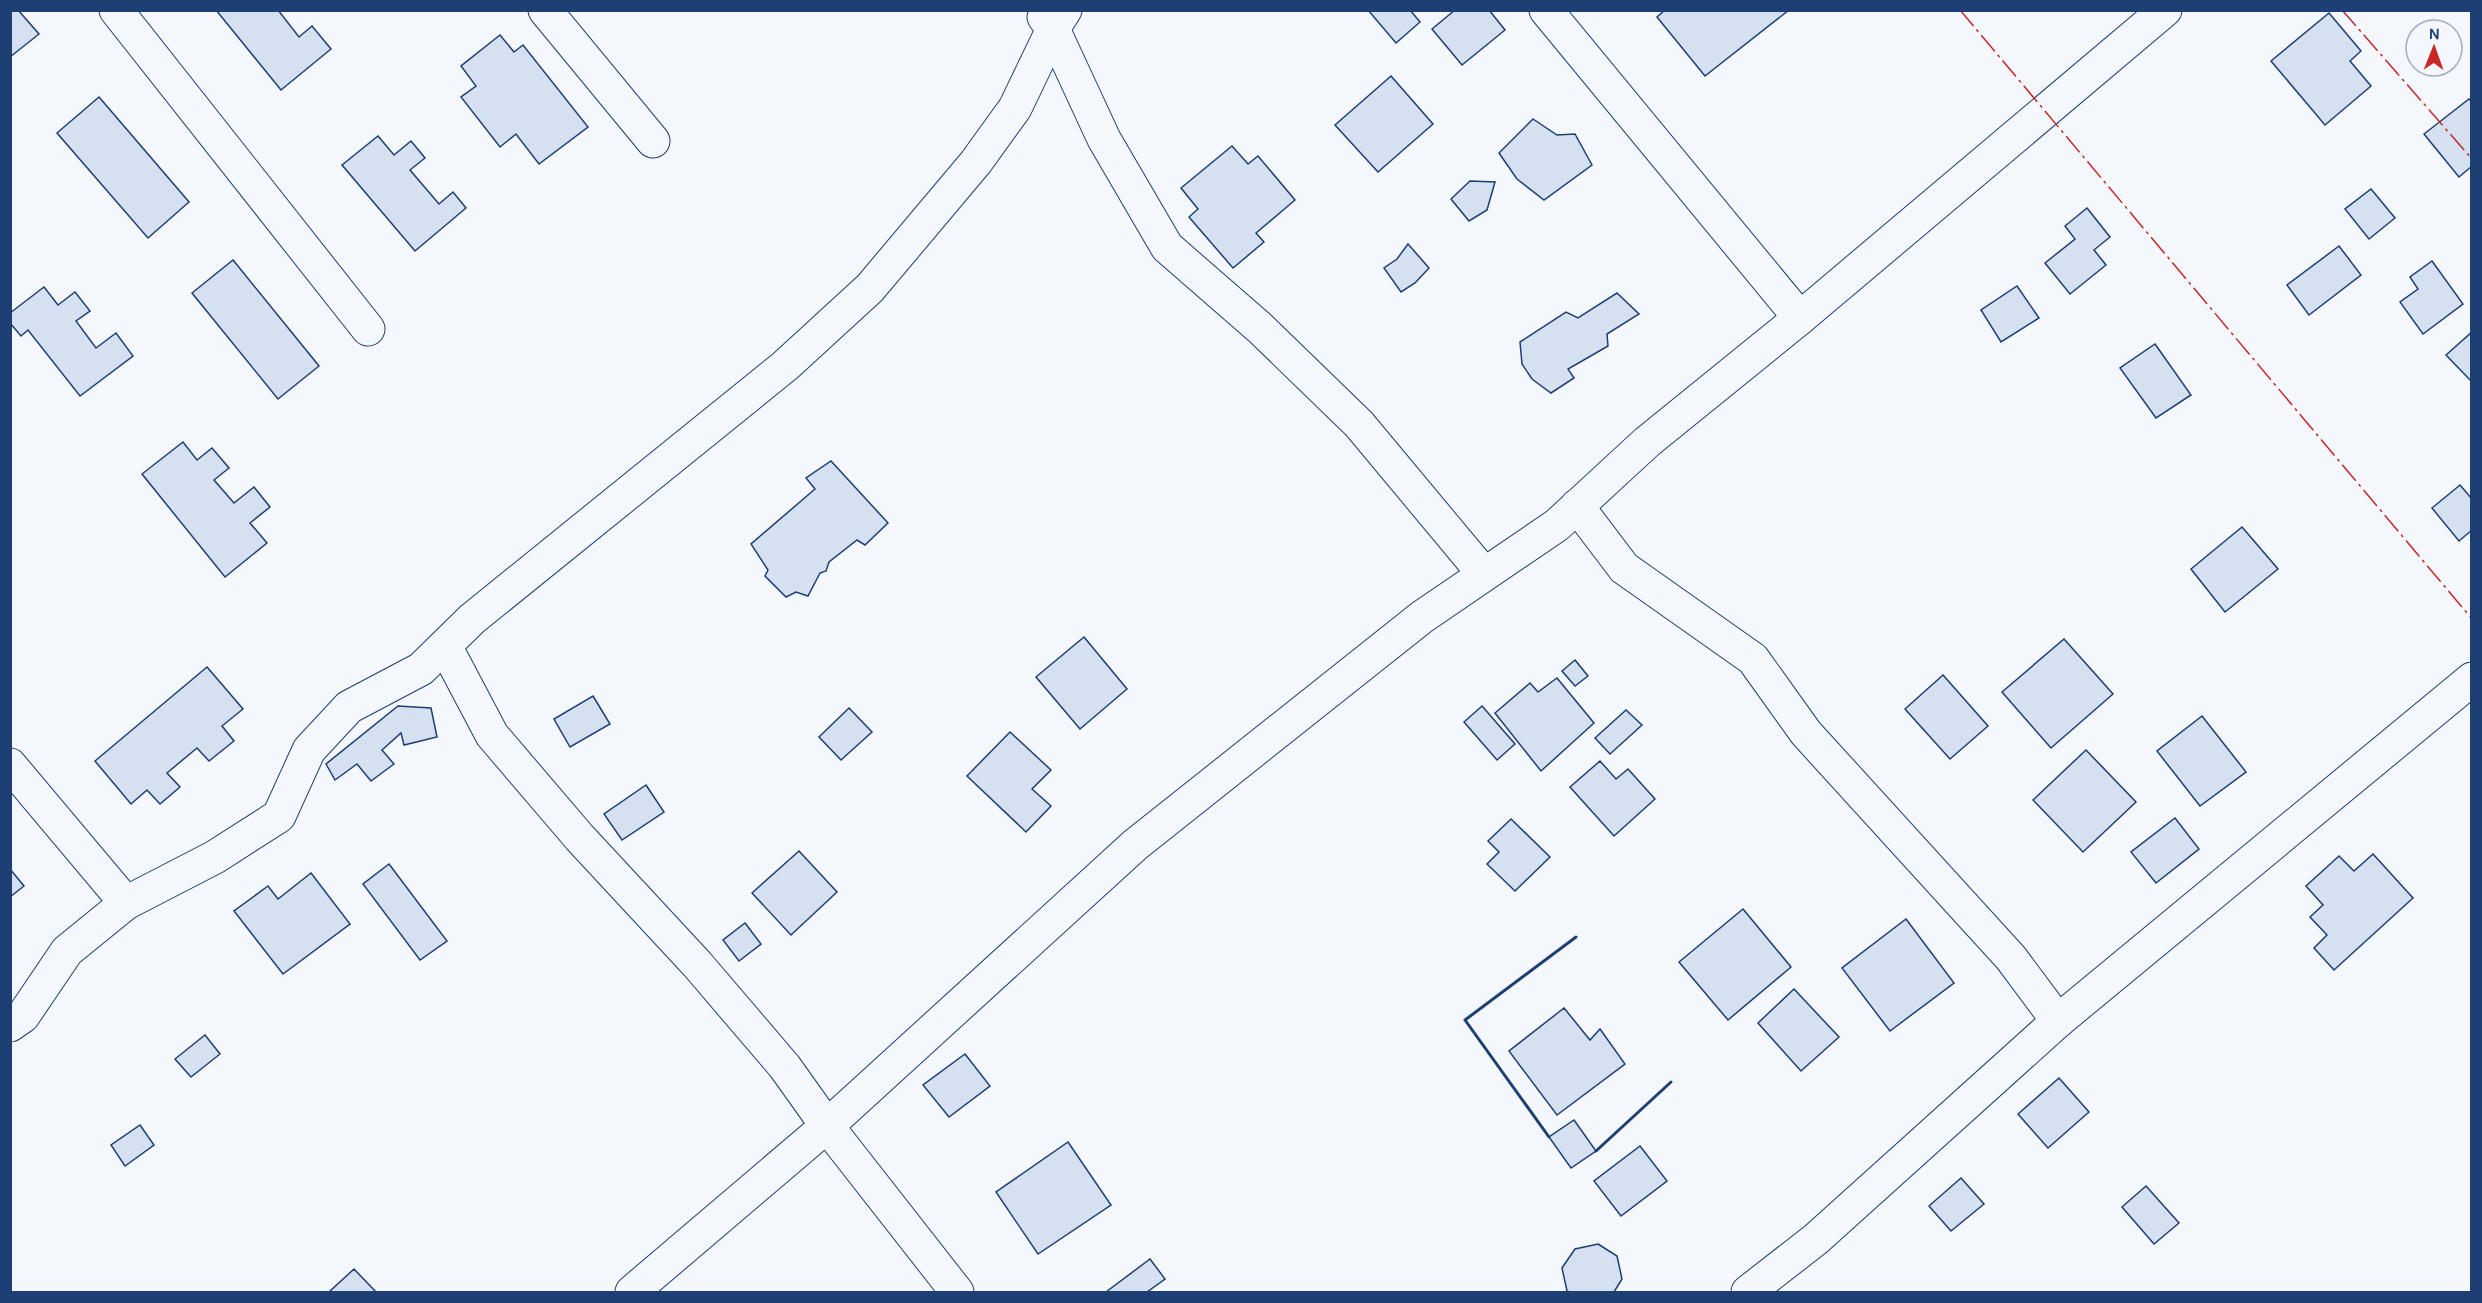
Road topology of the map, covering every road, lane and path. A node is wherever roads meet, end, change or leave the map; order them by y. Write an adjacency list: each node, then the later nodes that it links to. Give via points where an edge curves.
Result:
1 (117, 10): 8 (street)
2 (545, 10): 6 (street)
3 (1546, 10): 7 (street)
4 (2165, 10): 7 (street)
5 (1052, 17): 10 (street, via 1104,140 1167,247 1260,328 1359,424); 11 (street, via 1015,108 976,162 870,288 785,366 472,619)
6 (652, 141)
7 (1800, 318): 9 (street, via 1647,442)
8 (368, 329)
9 (1577, 506): 10 (street, via 1557,525); 15 (street, via 1624,568 1753,659 1806,733 2011,958)
10 (1485, 574): 17 (street, via 1422,617 1135,845)
11 (445, 646): 14 (street, via 421,669 350,707 309,750 279,816 215,857); 17 (street, via 492,735 580,838 697,964 785,1067)
12 (2472, 679): 15 (street)
13 (10, 765): 14 (street)
14 (126, 903): 16 (street, via 67,951 23,1016)
15 (2058, 1021): 20 (street, via 1816,1239)
16 (10, 1025)
17 (827, 1126): 18 (street); 19 (street)
18 (632, 1293)
19 (957, 1293)
20 (1748, 1293)

